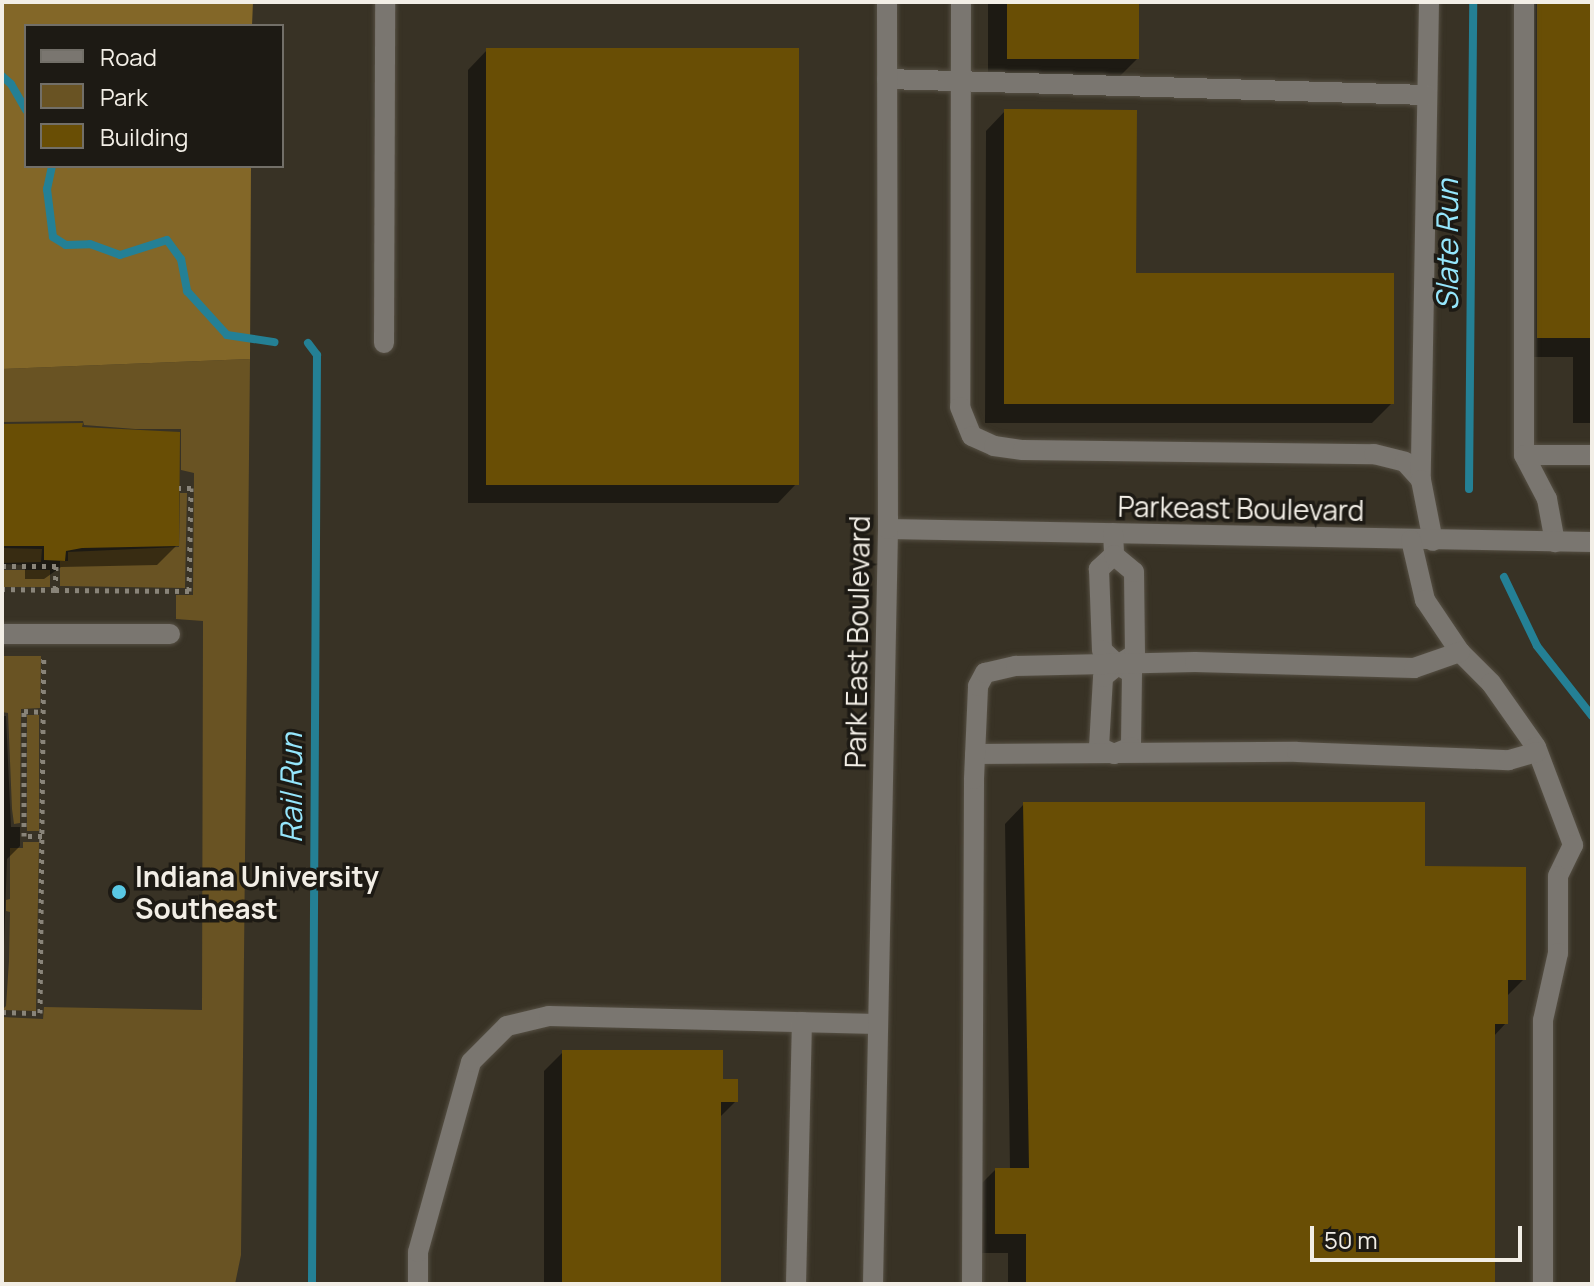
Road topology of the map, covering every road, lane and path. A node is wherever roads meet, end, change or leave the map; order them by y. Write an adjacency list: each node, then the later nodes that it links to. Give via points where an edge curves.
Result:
1 (385, 2): 9 (street)
2 (887, 2): 6 (street, Park East Boulevard)
3 (961, 2): 7 (street)
4 (1429, 2): 8 (street)
5 (1524, 2): 10 (street)
6 (887, 79): 7 (street); 14 (street, Park East Boulevard)
7 (961, 81): 8 (street); 12 (street, via 960,407 972,436 1023,450 1374,454 1405,462)
8 (1427, 95): 12 (street)
9 (384, 343)
10 (1524, 455): 11 (street); 18 (street, via 1547,499)
11 (1592, 455)
12 (1421, 480): 17 (street)
13 (179, 488): 23 (path, via 191,488 189,591)
14 (888, 529): 15 (street, Parkeast Boulevard); 36 (street, Park East Boulevard)
15 (1113, 533): 16 (street, Parkeast Boulevard); 20 (street)
16 (1411, 540): 17 (street, Parkeast Boulevard); 26 (street, via 1425,600)
17 (1433, 541): 18 (street, Parkeast Boulevard)
18 (1555, 542): 19 (street, Parkeast Boulevard)
19 (1592, 542)
20 (1114, 555): 28 (street, via 1099,569 1102,650); 28 (street, via 1134,572 1135,654)
21 (2, 566): 23 (path, via 56,566)
22 (2, 589): 23 (path)
23 (55, 590)
24 (2, 634): 25 (street)
25 (170, 634)
26 (1460, 652): 28 (street, via 1414,668); 30 (street, via 1491,683)
27 (30, 653): 29 (path, via 44,653)
28 (1118, 665): 31 (street, via 1016,666 985,673 978,686); 32 (street, via 1103,677 1099,747); 32 (street, via 1132,673 1131,747)
29 (44, 712): 33 (path); 33 (path, via 24,711 24,836)
30 (1537, 752): 32 (street, via 1509,760 1297,752); 41 (street, via 1573,845 1558,876 1558,953 1543,1020)
31 (975, 754): 32 (street); 40 (street)
32 (1114, 754)
33 (42, 836): 34 (path, via 40,1013)
34 (2, 1012)
35 (802, 1022): 36 (street); 37 (street, via 549,1016 507,1026 471,1062 418,1252); 38 (street)
36 (877, 1024): 39 (street, Park East Boulevard)
37 (418, 1284)
38 (796, 1284)
39 (873, 1284)
40 (972, 1284)
41 (1543, 1284)

